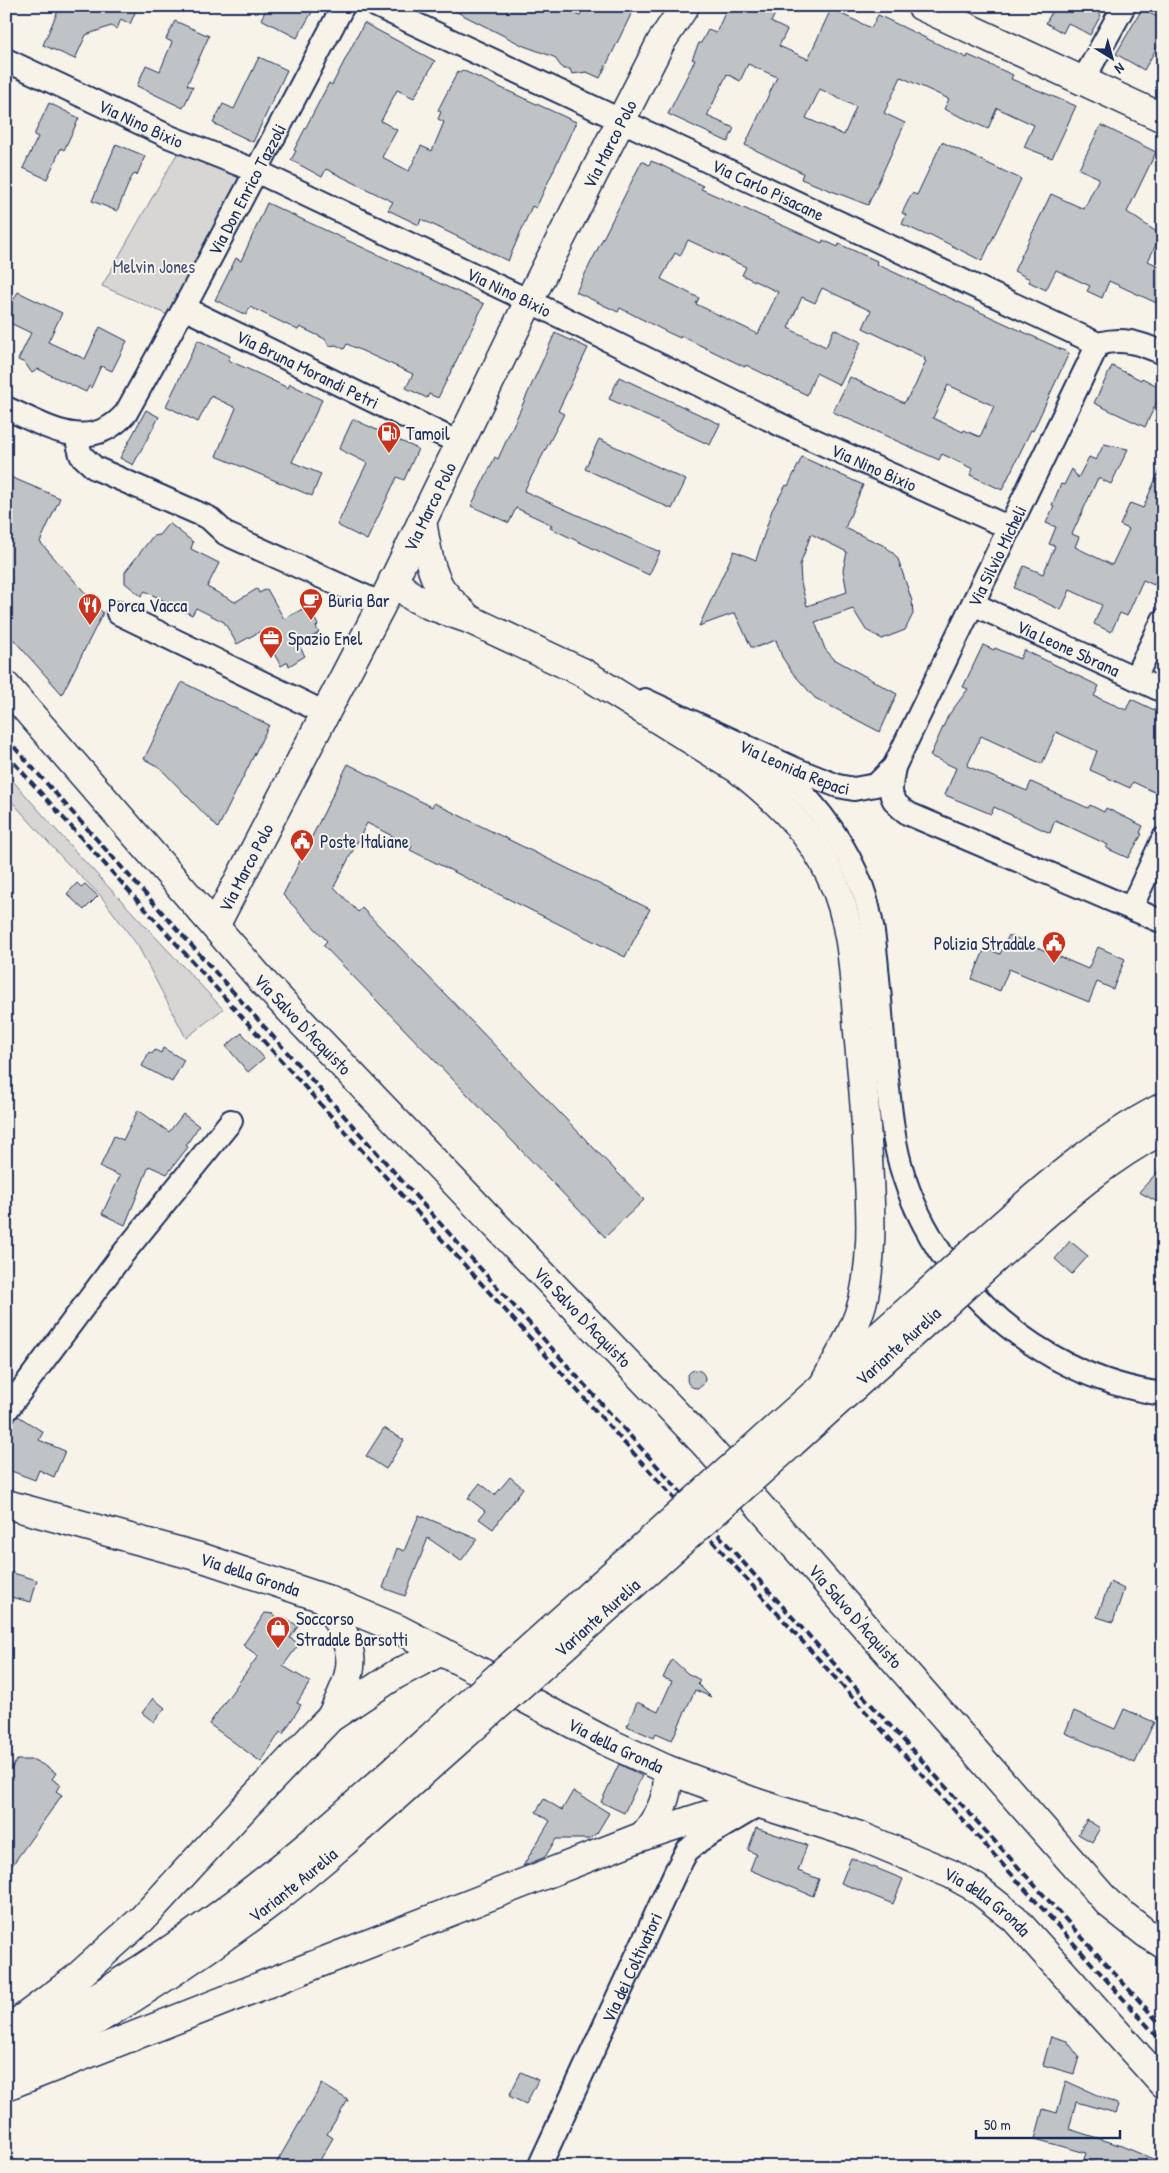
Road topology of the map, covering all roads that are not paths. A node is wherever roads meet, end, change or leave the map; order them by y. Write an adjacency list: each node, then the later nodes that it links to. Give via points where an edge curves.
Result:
1 (343, 6): 12 (street, Via Don Enrico Tazzoli)
2 (377, 6): 11 (street, Via Carlo Pisacane)
3 (672, 6): 7 (street)
4 (685, 6): 7 (main road, Via Marco Polo)
5 (921, 6): 9 (main road)
6 (1124, 6): 9 (street)
7 (661, 42): 11 (main road, Via Marco Polo)
8 (6, 60): 12 (street, Via Nino Bixio, via 170,137)
9 (1082, 82): 10 (main road)
10 (1163, 118)
11 (622, 120): 13 (main road, Via Marco Polo); 15 (street, Via Carlo Pisacane)
12 (256, 171): 13 (street, Via Nino Bixio); 14 (street, Via Don Enrico Tazzoli)
13 (529, 301): 19 (main road, Via Marco Polo); 21 (street, Via Nino Bixio, via 787,428)
14 (184, 308): 18 (street, Via Don Enrico Tazzoli, via 126,414 104,430); 19 (street, Via Bruna Morandi Petri)
15 (1098, 344): 16 (street, via 1129,341); 21 (street, Via Silvio Micheli)
16 (1163, 353)
17 (6, 408): 18 (street, Via Don Enrico Tazzoli)
18 (76, 436): 22 (street, via 81,455 95,468 209,518 226,534)
19 (459, 442): 20 (main road, Via Marco Polo)
20 (422, 521): 22 (main road, Via Marco Polo); 23 (main road)
21 (1010, 528): 24 (street, Via Silvio Micheli)
22 (392, 583): 23 (main road, via 413,596); 27 (main road, Via Marco Polo)
23 (441, 600): 27 (main road, via 382,622); 28 (main road, Via Leonida Repaci, via 469,619)
24 (973, 604): 29 (street, Via Leone Sbrana); 34 (street, Via Silvio Micheli)
25 (118, 613): 32 (street)
26 (1163, 620): 29 (street)
27 (364, 637): 32 (main road, Via Marco Polo)
28 (582, 672): 33 (street, Via Leonida Repaci); 44 (main road, via 759,785 813,844 836,887 845,916 854,972 866,1115 871,1232 863,1298)
29 (1135, 678): 31 (street, Via Leone Sbrana)
30 (6, 686): 38 (main road, Via Salvo D'Acquisto)
31 (1163, 691)
32 (325, 713): 38 (main road, Via Marco Polo)
33 (741, 744): 34 (street, Via Leonida Repaci, via 844,788 876,785); 45 (street, via 806,798 839,840 862,887 875,942 896,1147 914,1201 936,1248 976,1297 1032,1345 1102,1380)
34 (894, 767): 36 (street, via 890,792 896,804 909,814)
35 (1163, 840): 36 (street)
36 (1131, 908): 37 (street)
37 (1163, 922)
38 (215, 926): 56 (main road, Via Salvo D'Acquisto, via 265,984 705,1444 1108,1903)
39 (1163, 1107): 42 (main road, Variante Aurelia, via 1116,1133 1077,1160)
40 (232, 1120): 46 (street, via 122,1255)
41 (1163, 1130): 42 (main road, Variante Aurelia, via 1118,1157)
42 (988, 1251): 43 (main road, Variante Aurelia, bridge)
43 (927, 1306): 44 (main road, Variante Aurelia); 47 (main road, Variante Aurelia)
44 (824, 1386): 47 (main road, Variante Aurelia)
45 (1163, 1394)
46 (6, 1411)
47 (785, 1435): 52 (main road, Variante Aurelia, bridge)
48 (6, 1504): 49 (main road, Via della Gronda, via 202,1558)
49 (326, 1599): 50 (main road, Via della Gronda); 51 (main road, via 352,1656 347,1682)
50 (441, 1651): 51 (main road, via 395,1675); 53 (main road, Via della Gronda, via 603,1740)
51 (330, 1718): 57 (main road, via 142,1918 74,1980)
52 (459, 1726): 58 (main road, Variante Aurelia, via 214,1919 95,1999); 59 (main road, Variante Aurelia, via 338,1847 262,1909 141,1994)
53 (666, 1769): 54 (main road, Via della Gronda); 55 (main road, via 665,1796 652,1825)
54 (759, 1803): 55 (main road, via 741,1804); 60 (main road, Via della Gronda, via 860,1836 942,1870 976,1888 1014,1918); 62 (street, Via dei Coltivatori, via 687,1851)
55 (643, 1836): 61 (main road)
56 (1163, 1944)
57 (6, 2031)
58 (6, 2049)
59 (6, 2072)
60 (1163, 2084)
61 (6, 2086)
62 (539, 2167)

